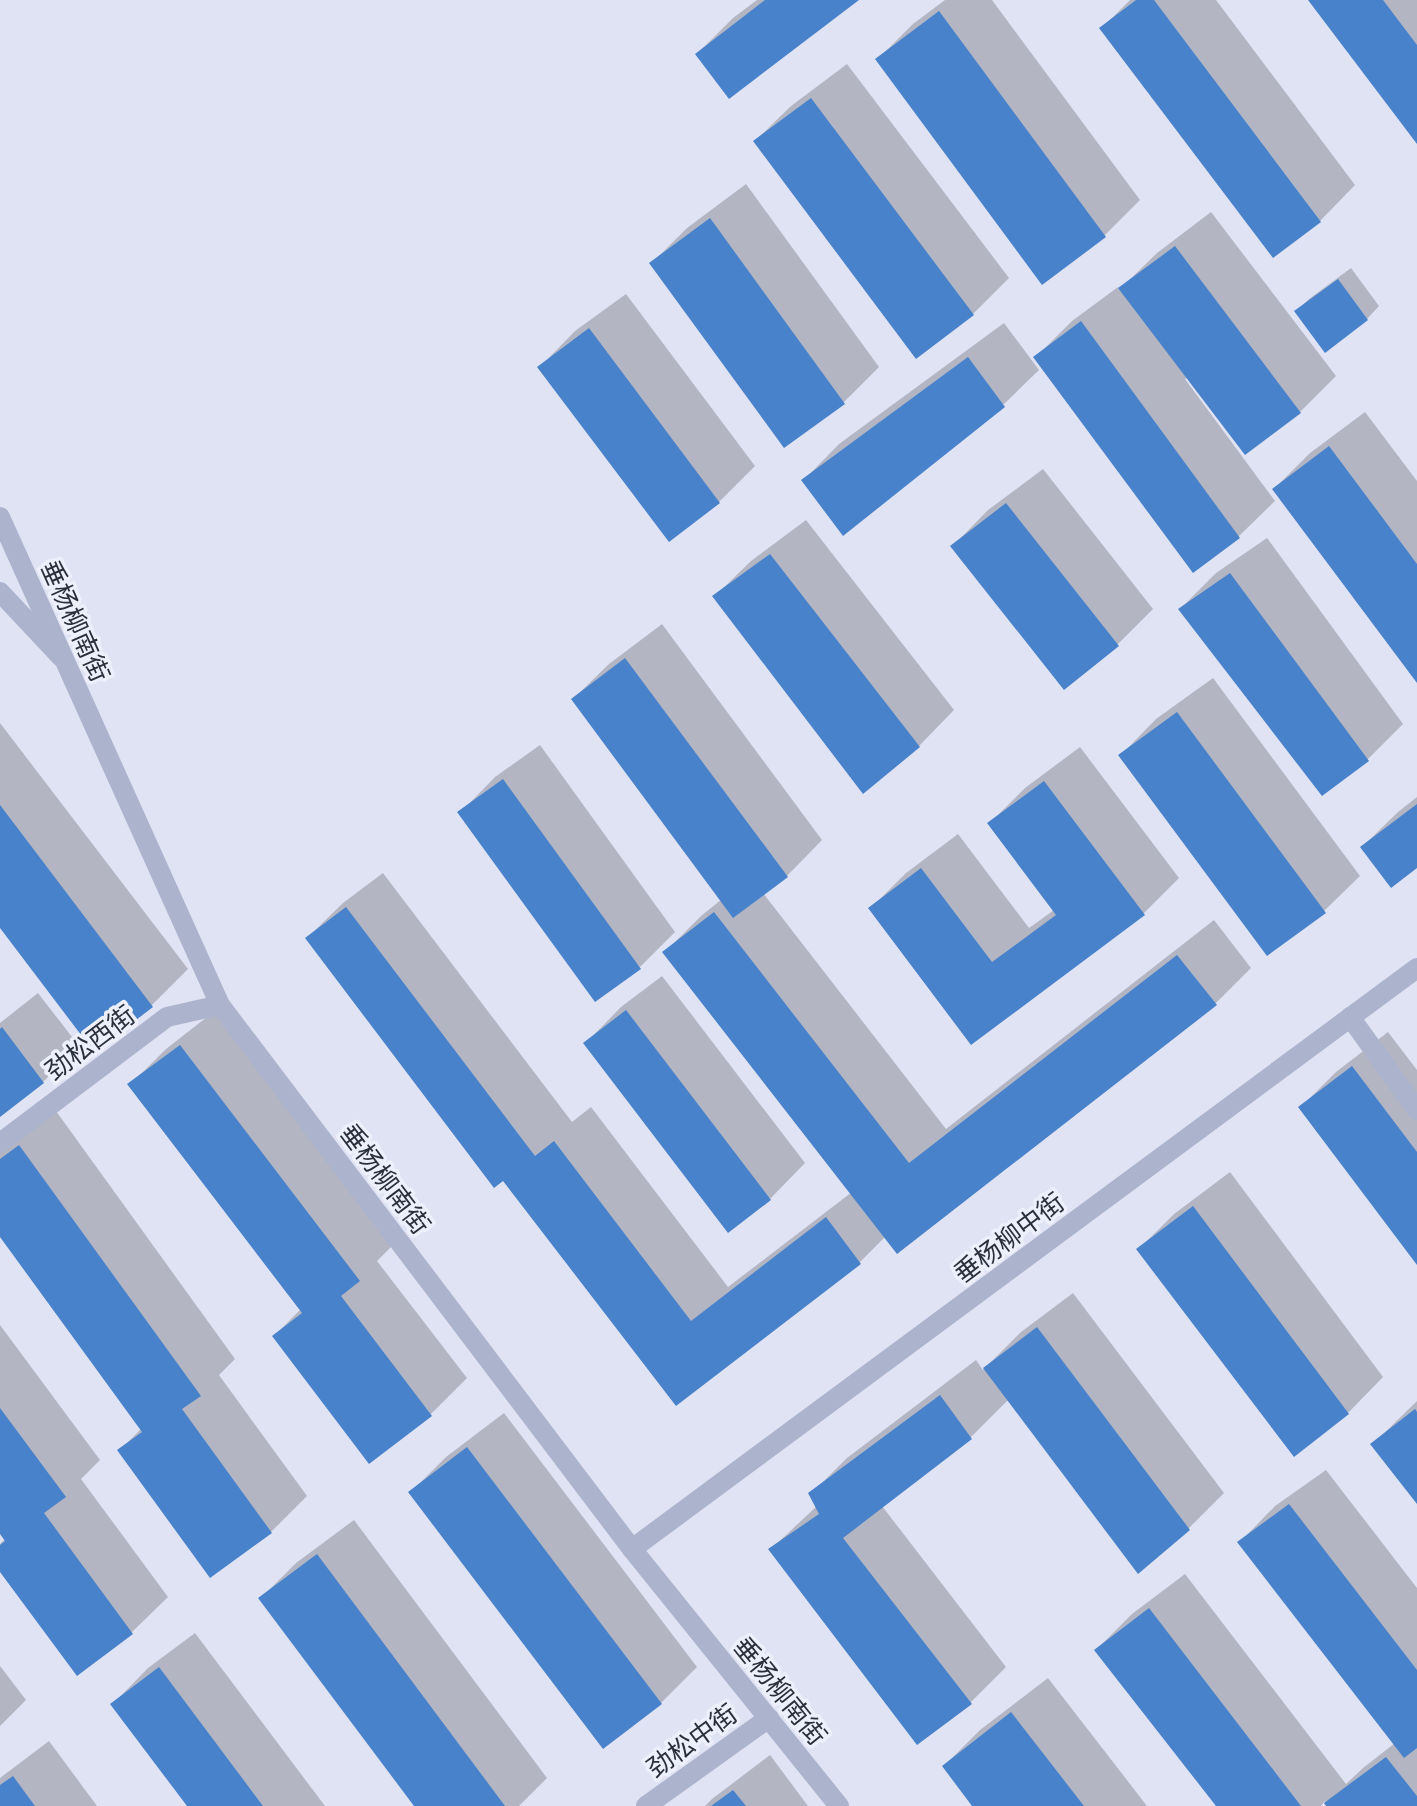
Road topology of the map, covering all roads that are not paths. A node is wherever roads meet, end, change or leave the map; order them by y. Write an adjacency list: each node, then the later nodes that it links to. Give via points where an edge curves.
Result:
1 (0, 517): 3 (street, 垂杨柳南街)
2 (0, 592): 3 (street)
3 (65, 661): 5 (street, 垂杨柳南街)
4 (1417, 968): 6 (street, 垂杨柳中街)
5 (220, 1005): 8 (street, 劲松西街, via 167,1017); 9 (street, 垂杨柳南街)
6 (1350, 1017): 7 (street); 9 (street, 垂杨柳中街)
7 (1417, 1110)
8 (0, 1143)
9 (632, 1549): 10 (street, 垂杨柳南街)
10 (769, 1718): 11 (street, 劲松中街); 12 (street, 垂杨柳南街)
11 (646, 1806)
12 (839, 1806)

